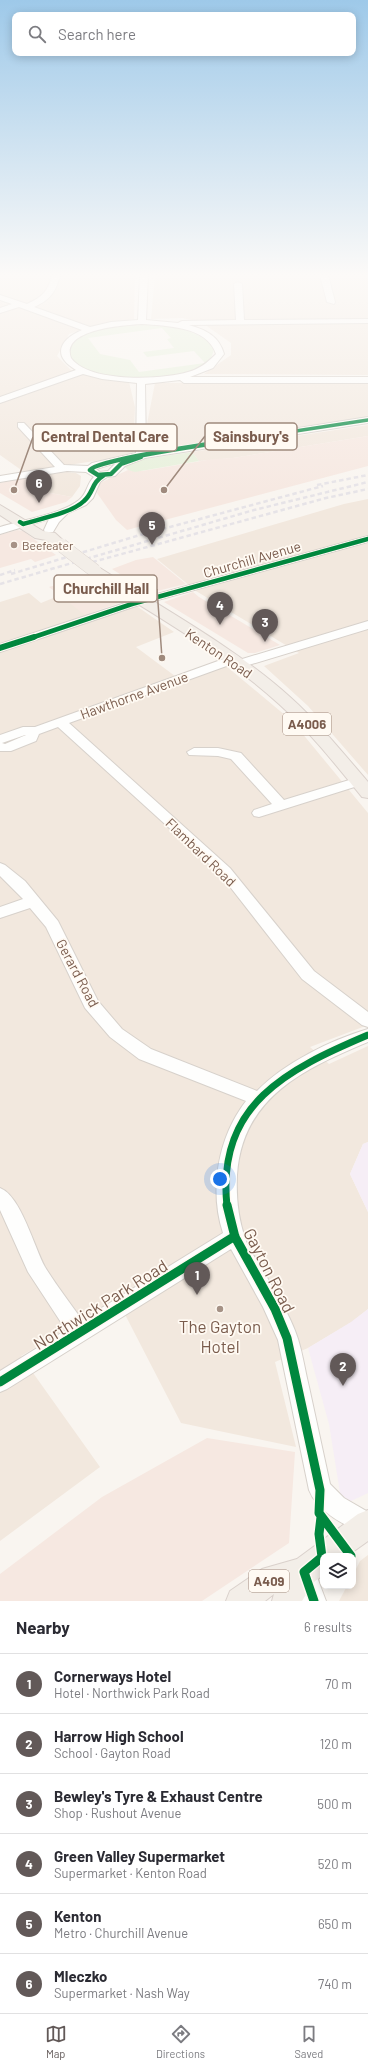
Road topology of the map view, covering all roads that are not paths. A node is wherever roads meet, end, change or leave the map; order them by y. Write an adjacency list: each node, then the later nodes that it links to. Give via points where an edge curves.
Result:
1 (66, 350): 3 (street, via 70,362)
2 (220, 350): 4 (street, via 217,359 205,368)
3 (83, 371): 6 (street, via 109,378); 7 (street)
4 (171, 378): 5 (street); 6 (street)
5 (368, 380)
6 (141, 381): 10 (street)
7 (0, 400)
8 (368, 420): 10 (street)
9 (20, 425): 12 (street)
10 (140, 455): 11 (street)
11 (111, 465): 13 (street, via 96,465); 14 (street, via 114,473)
12 (62, 469): 13 (street); 15 (street)
13 (92, 471): 14 (street); 19 (street, via 84,492 78,499)
14 (104, 475): 18 (street, via 96,480 86,499)
15 (0, 479)
16 (0, 500): 19 (main road, Kenton Road / A4006)
17 (0, 509): 19 (main road, Kenton Road / A4006)
18 (64, 511): 19 (street); 21 (street, via 54,520)
19 (26, 521): 20 (street); 21 (main road, Kenton Road / A4006, via 40,535)
20 (0, 531)
21 (54, 537): 23 (main road, Kenton Road / A4006, bridge, via 95,571)
22 (368, 539): 23 (street, Churchill Avenue)
23 (143, 601): 25 (street, Churchill Avenue); 26 (main road, Kenton Road / A4006)
24 (368, 625): 26 (street, Hawthorne Avenue)
25 (0, 648)
26 (236, 662): 27 (street, Hawthorne Avenue); 32 (main road, Kenton Road / A4006, via 272,690 304,721)
27 (60, 722): 28 (street, Hawthorne Avenue); 38 (street, Flambard Road, via 225,871 308,975)
28 (36, 731): 29 (street, Hawthorne Avenue, via 23,731); 30 (street, Hawthorne Avenue, via 31,738 6,748)
29 (0, 740)
30 (0, 747)
31 (194, 752): 33 (street, via 218,752 236,756)
32 (363, 787): 33 (street)
33 (281, 806): 34 (street)
34 (259, 813)
35 (0, 868): 36 (street, Gerard Road)
36 (33, 901): 37 (street); 40 (street, Gerard Road, via 53,925 91,1004 116,1033 145,1054)
37 (0, 913)
38 (368, 1021)
39 (368, 1035): 40 (street, Gayton Road, via 298,1067 269,1087)
40 (257, 1099): 42 (street, Gayton Road, via 242,1119 230,1151 226,1177 228,1209)
41 (0, 1196): 43 (street, via 8,1206 38,1272)
42 (235, 1236): 43 (street, Northwick Park Road); 45 (street, Gayton Road, via 280,1319 288,1340 320,1490 342,1511)
43 (79, 1333): 44 (street, Northwick Park Road)
44 (0, 1382)
45 (368, 1524): 46 (main road, A409)
46 (317, 1562): 47 (main road, A409, via 272,1579); 48 (main road, A409); 49 (street)
47 (240, 1601)
48 (286, 1601)
49 (314, 1601)

